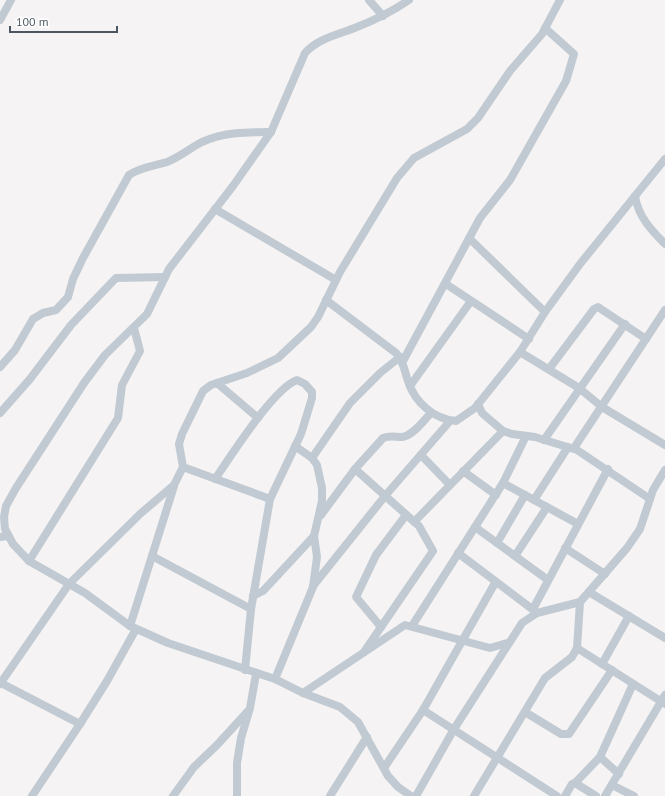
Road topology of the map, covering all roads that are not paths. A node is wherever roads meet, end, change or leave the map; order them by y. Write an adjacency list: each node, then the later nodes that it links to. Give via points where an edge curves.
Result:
1 (11, 0): 6 (street)
2 (369, 0): 5 (street)
3 (409, 0): 5 (street)
4 (560, 0): 7 (street)
5 (383, 16): 8 (street, via 310,47 298,68)
6 (0, 20)
7 (546, 28): 12 (street, via 574,54 570,72 510,180 484,212); 15 (street, via 468,128 414,158 406,166)
8 (271, 132): 11 (street); 27 (street, via 242,132 215,137 168,161 129,174 83,258 68,297 56,310 33,318 15,350)
9 (665, 159): 10 (street)
10 (635, 196): 13 (street, via 642,216); 20 (street)
11 (215, 209): 14 (street); 15 (street)
12 (469, 238): 16 (street); 20 (street)
13 (665, 244)
14 (165, 277): 22 (street, via 147,314); 34 (street, via 123,277 111,282 91,306 71,324 30,379)
15 (336, 280): 17 (street)
16 (446, 284): 18 (street); 26 (street)
17 (326, 300): 26 (street, via 388,345); 29 (street, via 311,327 278,358 247,373)
18 (471, 302): 23 (street); 30 (street)
19 (665, 310): 24 (street)
20 (545, 312): 23 (street)
21 (624, 324): 24 (street); 28 (street, via 602,308 594,309); 31 (street)
22 (134, 328): 67 (street, via 105,355 84,383 16,488 6,506); 74 (street, via 140,351 122,385 118,418)
23 (529, 339): 25 (street)
24 (646, 339): 33 (street)
25 (520, 352): 28 (street); 32 (street)
26 (402, 359): 30 (street); 45 (street, via 380,373 350,403)
27 (0, 367)
28 (549, 369): 31 (street)
29 (217, 383): 36 (street); 46 (street, via 205,388 201,393 182,434 179,444)
30 (410, 386): 35 (street)
31 (578, 388): 33 (street); 40 (street)
32 (478, 404): 37 (street, via 464,417); 38 (street, via 482,413)
33 (602, 407): 41 (street); 43 (street)
34 (0, 413)
35 (431, 413): 37 (street); 47 (street, via 403,437 383,438)
36 (258, 418): 42 (street, via 293,382 297,380 305,384 312,392 312,398); 51 (street)
37 (450, 421): 44 (street)
38 (503, 431): 39 (street); 50 (street)
39 (526, 436): 40 (street); 52 (street)
40 (544, 440): 43 (street)
41 (665, 445)
42 (295, 446): 45 (street); 58 (street)
43 (571, 448): 48 (street); 60 (street)
44 (421, 455): 53 (street); 57 (street)
45 (312, 458): 63 (street, via 317,465 322,488)
46 (182, 467): 51 (street); 54 (street)
47 (355, 469): 57 (street); 63 (street)
48 (608, 469): 59 (street); 65 (street)
49 (665, 470): 59 (street, via 656,483)
50 (463, 471): 53 (street); 55 (street)
51 (215, 479): 58 (street)
52 (503, 483): 55 (street); 56 (street)
53 (450, 484): 64 (street)
54 (174, 485): 72 (street); 78 (street, via 140,514)
55 (496, 495): 66 (street)
56 (526, 495): 60 (street); 69 (street)
57 (385, 496): 62 (street); 79 (street)
58 (270, 499): 81 (street)
59 (650, 499): 75 (street, via 640,528)
60 (534, 500): 61 (street)
61 (547, 507): 65 (street); 73 (street)
62 (406, 515): 64 (street); 88 (street, via 376,555 356,597)
63 (319, 517): 68 (street)
64 (414, 522): 88 (street, via 419,526 432,554)
65 (578, 524): 70 (street)
66 (475, 527): 69 (street); 71 (street)
67 (4, 536): 74 (street)
68 (314, 536): 79 (street, via 317,557); 81 (street, via 264,591)
69 (497, 544): 73 (street)
70 (565, 548): 75 (street); 76 (street)
71 (458, 554): 77 (street); 86 (street)
72 (152, 556): 83 (street); 87 (street)
73 (515, 556): 76 (street)
74 (29, 561): 78 (street)
75 (605, 574): 80 (street)
76 (548, 580): 84 (street)
77 (495, 583): 84 (street); 90 (street)
78 (69, 584): 87 (street, via 86,593 114,616); 99 (street)
79 (313, 587): 98 (street)
80 (589, 592): 82 (street); 85 (street)
81 (253, 596): 83 (street)
82 (580, 602): 84 (street); 92 (street)
83 (251, 609): 95 (street)
84 (535, 611): 91 (street)
85 (629, 616): 89 (street); 94 (street)
86 (412, 626): 90 (street); 93 (street, via 400,627)
87 (133, 627): 95 (street, via 168,643); 106 (street, via 107,681)
88 (381, 627): 93 (street)
89 (665, 638)
90 (461, 640): 91 (street, via 490,648); 104 (street)
91 (507, 643): 107 (street)
92 (577, 648): 94 (street); 105 (street, via 572,657 545,678)
93 (364, 652): 101 (street)
94 (602, 664): 96 (street)
95 (245, 670): 97 (street)
96 (612, 670): 100 (street); 105 (street, via 569,734 565,736)
97 (256, 674): 98 (street); 103 (street)
98 (275, 679): 101 (street)
99 (0, 683): 106 (street)
100 (633, 684): 102 (street); 109 (street)
101 (303, 693): 108 (street, via 340,707 358,722)
102 (664, 700): 112 (street)
103 (250, 708): 116 (street, via 194,767); 117 (street, via 237,763)
104 (423, 710): 107 (street); 111 (street)
105 (525, 712): 110 (street)
106 (80, 724): 115 (street)
107 (454, 729): 110 (street); 120 (street)
108 (367, 737): 111 (street); 118 (street)
109 (600, 757): 112 (street); 113 (street)
110 (498, 758): 121 (street); 122 (street)
111 (384, 768): 119 (street, via 398,787)
112 (619, 774): 114 (street)
113 (575, 783): 123 (street); 124 (street)
114 (612, 785): 125 (street); 126 (street)
115 (32, 796)
116 (173, 796)
117 (238, 796)
118 (330, 796)
119 (411, 796)
120 (416, 796)
121 (474, 796)
122 (557, 796)
123 (565, 796)
124 (596, 796)
125 (605, 796)
126 (634, 796)

